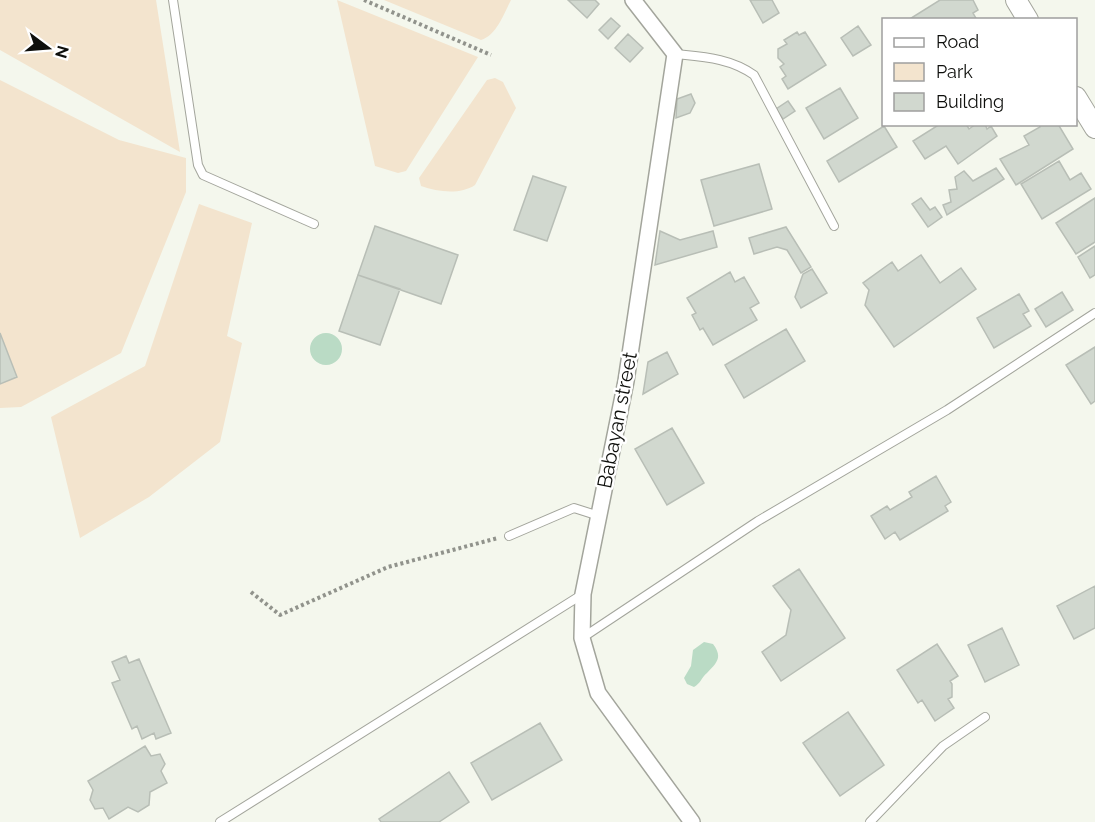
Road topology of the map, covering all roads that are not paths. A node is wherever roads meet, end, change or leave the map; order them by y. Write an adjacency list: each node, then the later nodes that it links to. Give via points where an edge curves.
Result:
1 (173, 0): 8 (lane, via 198,165 203,175)
2 (633, 0): 5 (street)
3 (1016, 0): 4 (street)
4 (1027, 18)
5 (675, 54): 9 (lane, via 726,60 754,75); 11 (street, Babayan street, via 626,381)
6 (1077, 99): 7 (street)
7 (1095, 128)
8 (314, 224)
9 (834, 226)
10 (1095, 313): 14 (lane, via 947,410 758,521)
11 (599, 516): 12 (lane, via 574,508); 13 (street, Babayan street)
12 (509, 536)
13 (583, 594): 14 (street, Babayan street); 16 (lane)
14 (582, 638): 17 (street, Babayan street, via 598,693)
15 (985, 717): 18 (lane, via 943,747)
16 (220, 822)
17 (692, 822)
18 (870, 822)

